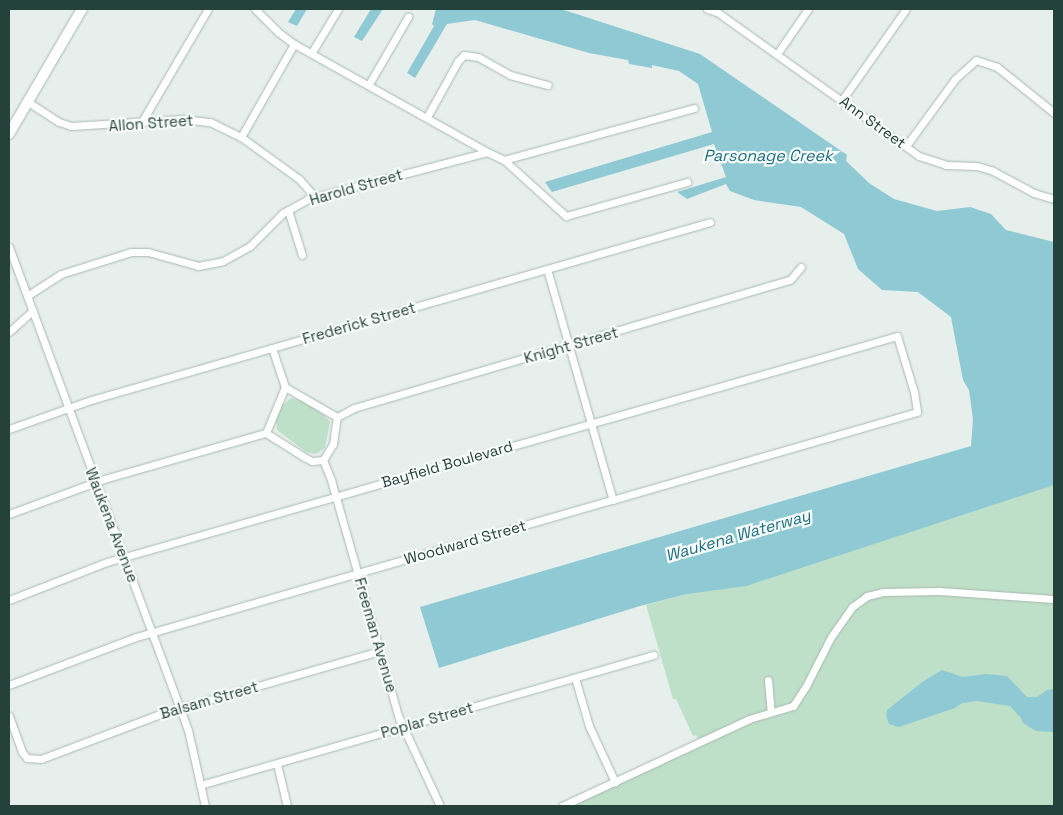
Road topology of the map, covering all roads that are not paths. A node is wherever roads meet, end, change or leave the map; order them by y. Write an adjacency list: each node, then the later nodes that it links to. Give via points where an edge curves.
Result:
1 (82, 9): 17 (main road)
2 (208, 9): 21 (street)
3 (254, 9): 9 (street)
4 (264, 9): 9 (street)
5 (338, 9): 12 (street)
6 (710, 9): 13 (street, Ann Street)
7 (808, 9): 13 (street)
8 (906, 9): 16 (street)
9 (260, 16): 11 (street)
10 (408, 17): 14 (street)
11 (294, 44): 12 (street); 23 (street)
12 (312, 52): 14 (street)
13 (776, 54): 16 (street, Ann Street)
14 (369, 84): 20 (street)
15 (548, 85): 20 (street, via 510,75 478,57 464,55)
16 (842, 100): 24 (street, Ann Street)
17 (28, 102): 21 (street, Allon Street, via 71,126); 22 (main road)
18 (694, 108): 26 (street)
19 (1054, 113): 24 (street, via 1005,73 976,60 955,79)
20 (427, 117): 25 (street)
21 (141, 123): 23 (street, Allon Street, via 184,118 202,120)
22 (9, 134)
23 (241, 137): 28 (street, Allon Street, via 299,179)
24 (906, 146): 29 (street, Ann Street, via 929,160 993,171 1034,193)
25 (487, 152): 26 (street); 28 (street, Harold Street)
26 (504, 160): 27 (street, via 566,216)
27 (688, 182)
28 (315, 196): 30 (street, Harold Street)
29 (1054, 199)
30 (288, 210): 33 (street); 36 (street, Harold Street, via 250,246 223,262 198,266 148,252 131,252 61,274)
31 (710, 222): 35 (street, Frederick Street)
32 (9, 247): 36 (street, Waukena Avenue)
33 (302, 255)
34 (801, 267): 40 (street, Knight Street, via 790,280)
35 (547, 269): 40 (street); 41 (street, Frederick Street)
36 (27, 296): 37 (street, Waukena Avenue)
37 (31, 312): 38 (street); 43 (street, Waukena Avenue)
38 (9, 332)
39 (889, 338): 45 (street, Bayfield Boulevard); 51 (street, Woodward Street, via 897,336 917,412)
40 (570, 346): 44 (street, Knight Street, via 354,408); 45 (street)
41 (272, 348): 42 (street); 43 (street, Frederick Street)
42 (285, 387): 44 (street); 47 (street)
43 (67, 408): 46 (street, Frederick Street); 49 (street, Waukena Avenue)
44 (337, 417): 48 (street, via 332,444)
45 (591, 423): 50 (street, Bayfield Boulevard); 51 (street)
46 (9, 428)
47 (266, 432): 48 (street, via 304,457); 49 (street)
48 (323, 460): 50 (street, Freeman Avenue)
49 (96, 483): 52 (street); 53 (street, Waukena Avenue)
50 (336, 496): 53 (street, Bayfield Boulevard); 54 (street, Freeman Avenue)
51 (613, 500): 54 (street, Woodward Street)
52 (9, 514)
53 (124, 558): 56 (street, Bayfield Boulevard); 57 (street, Waukena Avenue)
54 (358, 574): 57 (street, Woodward Street); 58 (street, Freeman Avenue)
55 (1054, 599): 64 (street, via 939,591 883,592 867,596 852,607 831,637 798,700 793,706)
56 (9, 600)
57 (152, 633): 62 (street, Woodward Street); 63 (street, Waukena Avenue)
58 (380, 651): 63 (street, Balsam Street); 66 (street, Freeman Avenue)
59 (654, 655): 60 (street, Poplar Street)
60 (575, 678): 66 (street, Poplar Street); 68 (street, via 589,726)
61 (768, 680): 64 (street)
62 (9, 685)
63 (180, 708): 65 (street, Balsam Street, via 41,759 28,758 22,752); 69 (street, Waukena Avenue)
64 (771, 712): 68 (street)
65 (9, 716)
66 (404, 727): 67 (street, Poplar Street); 72 (street, Freeman Avenue)
67 (277, 764): 69 (street, Poplar Street); 71 (street)
68 (615, 782): 73 (street)
69 (200, 785): 70 (street, Waukena Avenue)
70 (204, 806)
71 (286, 806)
72 (440, 806)
73 (562, 806)

